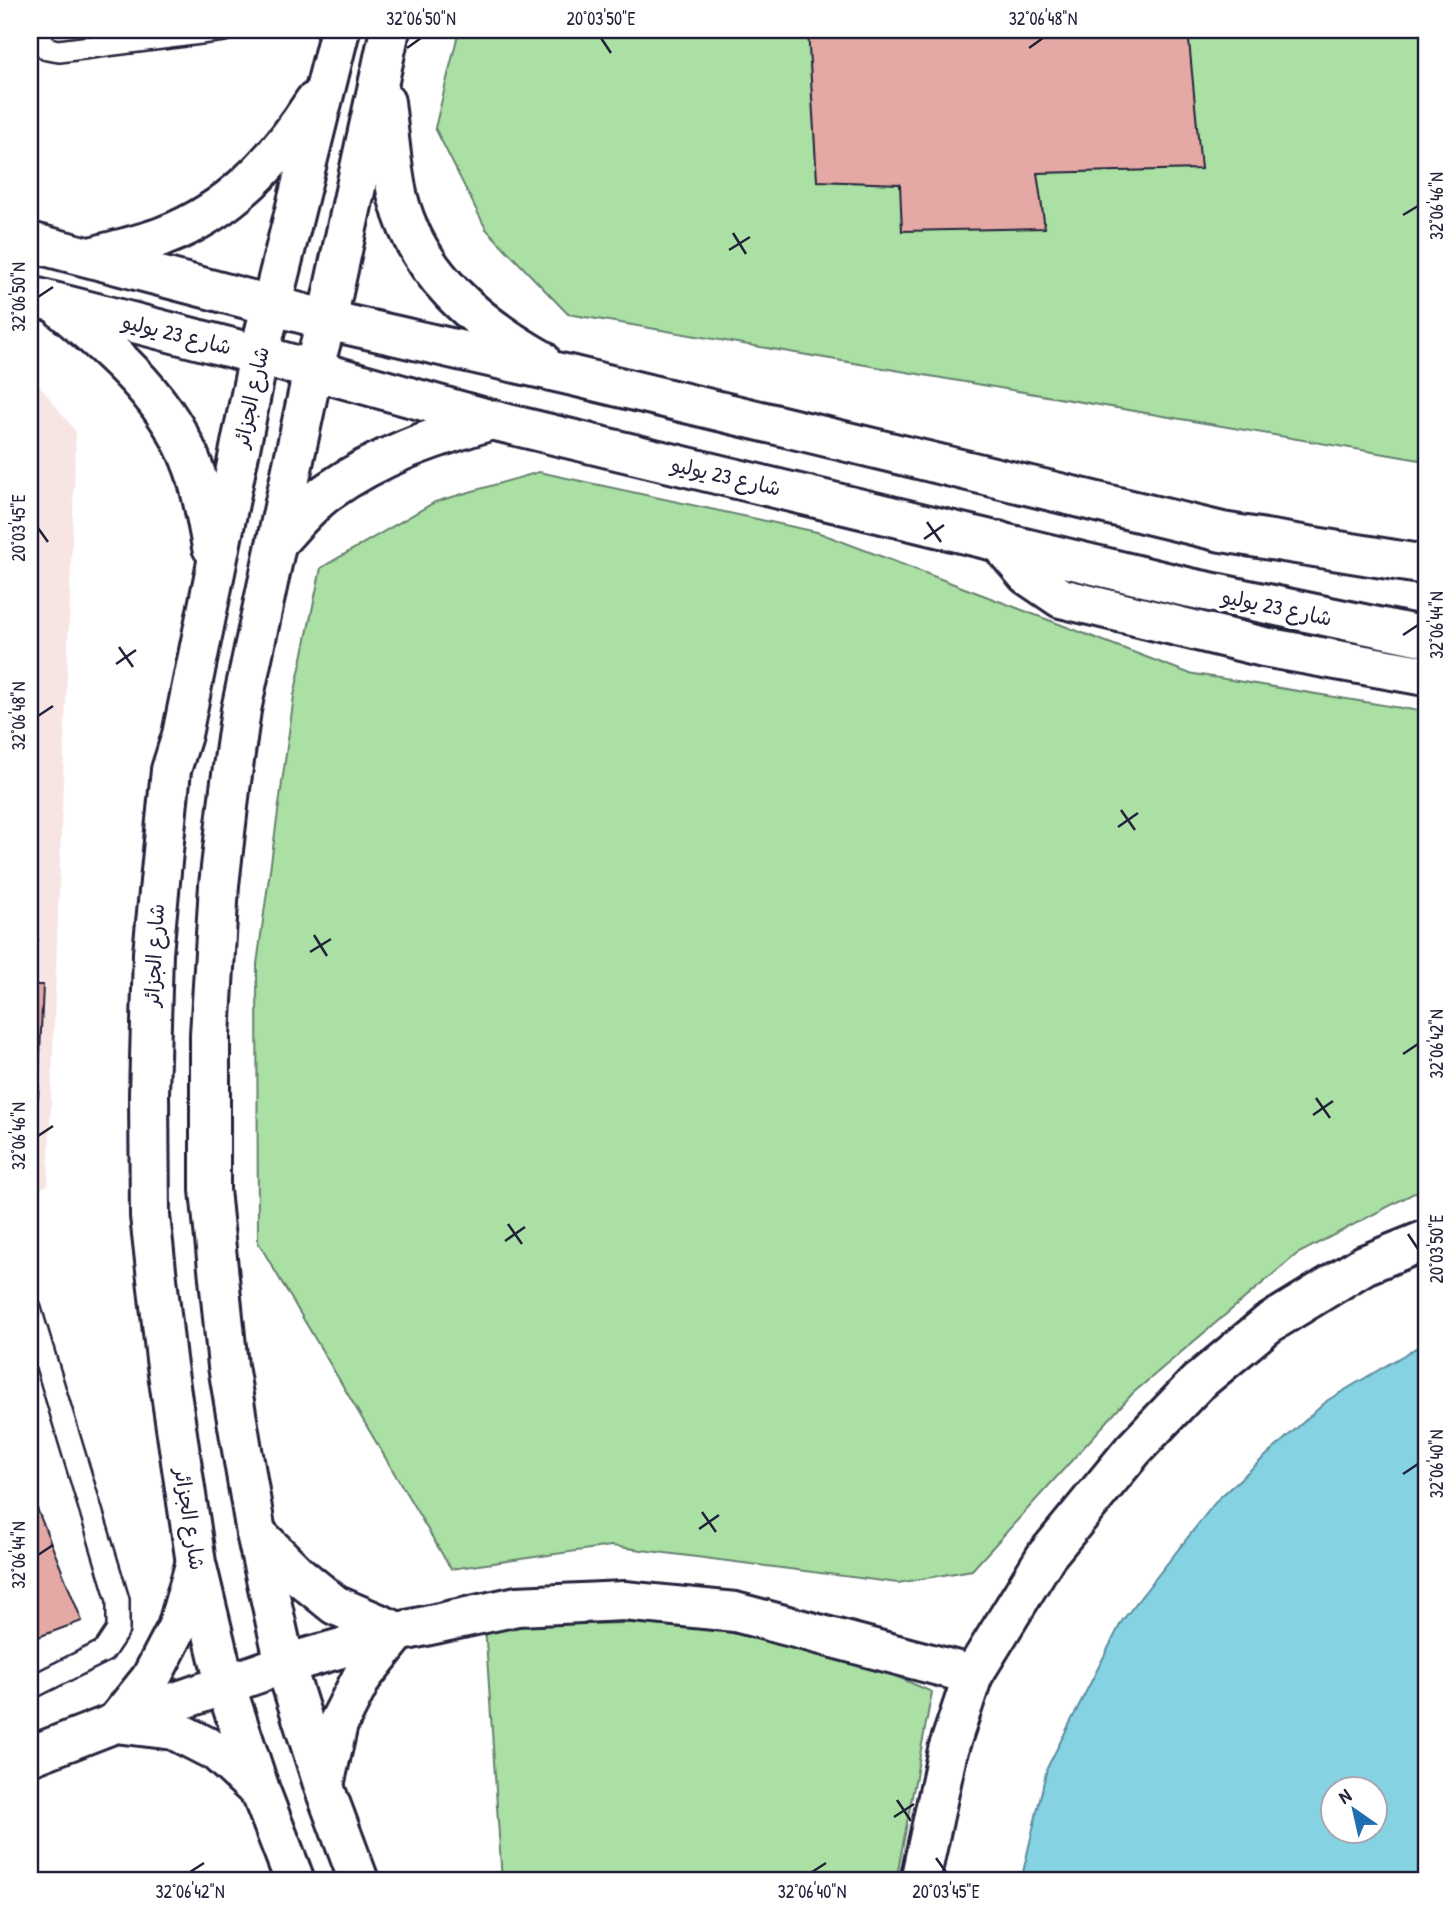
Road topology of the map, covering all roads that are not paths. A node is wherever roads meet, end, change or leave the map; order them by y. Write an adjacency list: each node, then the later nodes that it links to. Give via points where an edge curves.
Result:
1 (38, 30): 2 (lane, via 47,49 59,51)
2 (224, 30)
3 (340, 30): 6 (main road, شارع الجزائر)
4 (390, 30): 5 (main road)
5 (381, 78): 11 (main road); 14 (main road, via 398,198 416,247 434,274 473,315)
6 (328, 79): 8 (main road, via 295,131 258,176 213,212 163,237); 10 (main road, شارع الجزائر)
7 (30, 242): 8 (main road)
8 (91, 257): 10 (main road)
9 (43, 300): 12 (main road, شارع 23 يوليو); 18 (main road, via 111,350 159,402 200,488)
10 (272, 306): 11 (main road); 12 (main road, شارع الجزائر)
11 (327, 320): 13 (main road); 14 (main road)
12 (259, 355): 13 (main road, شارع 23 يوليو); 18 (main road, شارع الجزائر)
13 (313, 370): 15 (main road, شارع 23 يوليو); 16 (main road)
14 (569, 375): 19 (main road, via 1222,532)
15 (492, 421): 16 (main road, via 427,439 371,465 328,492); 17 (main road, شارع 23 يوليو)
16 (278, 541): 24 (main road, via 241,710 230,789 210,1035 210,1190 228,1366)
17 (999, 541): 20 (main road, شارع 23 يوليو, via 1186,587); 21 (main road, via 1027,575 1061,598 1264,647)
18 (215, 565): 25 (main road, شارع الجزائر, via 171,770 153,953 149,1094 150,1216)
19 (1426, 565)
20 (1426, 637)
21 (1426, 676)
22 (1426, 1240): 28 (main road, via 1364,1265 1268,1324 1197,1383 1133,1450 1046,1556)
23 (30, 1309): 30 (lane, via 118,1600 118,1630 104,1651)
24 (256, 1533): 26 (main road, via 335,1605); 27 (main road)
25 (195, 1563): 29 (main road, شارع الجزائر); 31 (main road, via 177,1628 151,1678)
26 (398, 1632): 27 (main road); 28 (main road, via 517,1606 624,1601 735,1612); 33 (main road, via 362,1676 338,1724)
27 (285, 1664): 29 (main road); 33 (main road)
28 (973, 1675): 37 (main road, via 948,1750)
29 (225, 1684): 31 (main road); 34 (main road, شارع الجزائر)
30 (30, 1688)
31 (115, 1723): 32 (main road); 34 (main road, via 174,1730 217,1752)
32 (30, 1756)
33 (324, 1787): 36 (main road)
34 (261, 1793): 35 (main road, شارع الجزائر)
35 (295, 1881)
36 (359, 1881)
37 (920, 1881)

